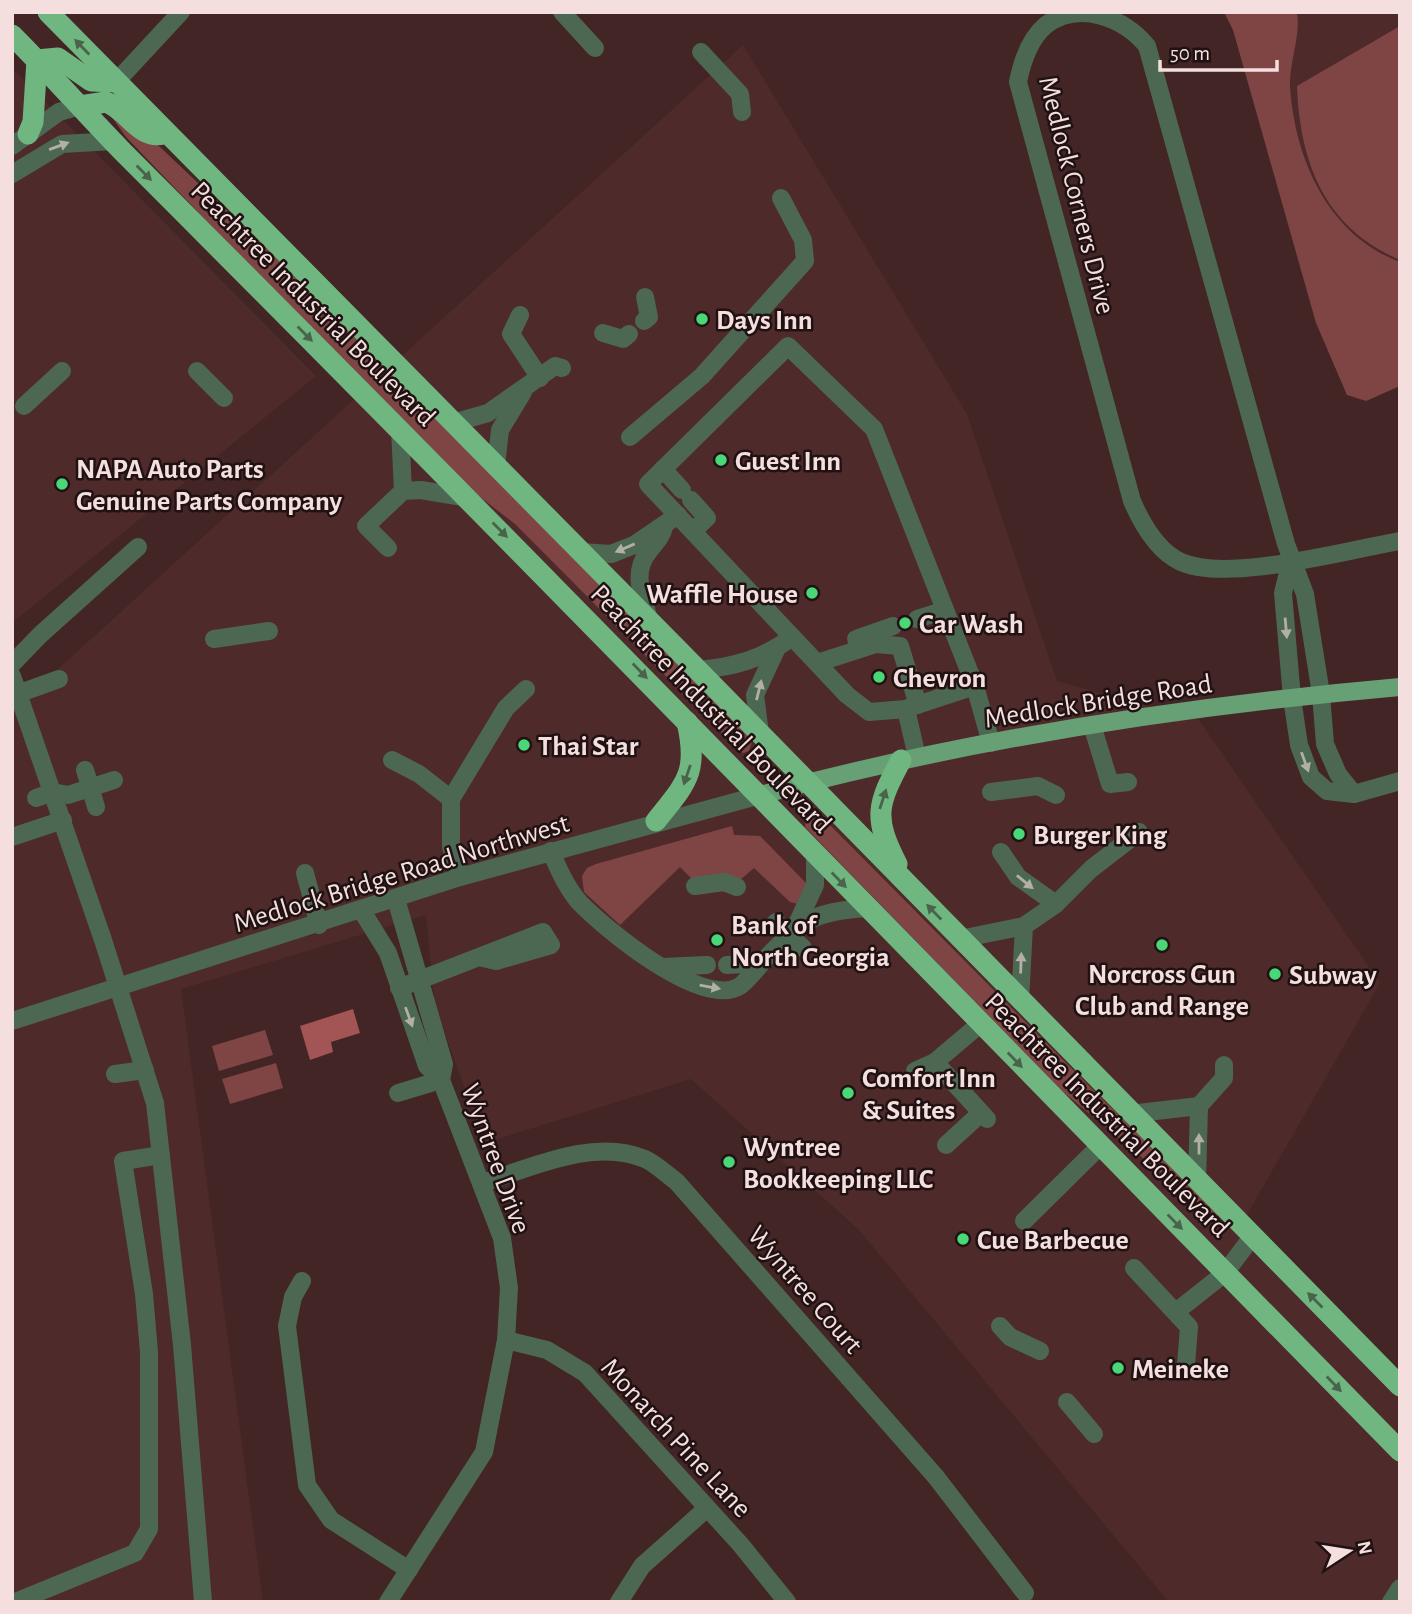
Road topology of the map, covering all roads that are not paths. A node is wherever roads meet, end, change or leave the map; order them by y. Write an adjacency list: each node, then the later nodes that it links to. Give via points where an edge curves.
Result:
1 (48, 12): 8 (highway, Peachtree Industrial Boulevard, one-way to 1)
2 (181, 12): 8 (street)
3 (562, 12): 5 (street)
4 (12, 35): 7 (highway, Peachtree Industrial Boulevard)
5 (595, 48)
6 (701, 52): 10 (street, via 740,94)
7 (37, 60): 8 (highway, via 58,58 91,81); 9 (highway, Peachtree Industrial Boulevard); 12 (highway, via 34,114)
8 (116, 82): 11 (highway, Peachtree Industrial Boulevard)
9 (80, 107): 11 (highway, via 106,102 152,136); 12 (street, via 59,112); 13 (highway, Peachtree Industrial Boulevard)
10 (742, 112)
11 (166, 133): 27 (highway, Peachtree Industrial Boulevard)
12 (20, 140)
13 (113, 141): 14 (street, one-way to 13, via 62,144); 28 (highway, Peachtree Industrial Boulevard, one-way to 28)
14 (12, 174)
15 (781, 198): 29 (street, via 803,240 806,261 702,376)
16 (645, 297): 18 (street, via 649,317)
17 (520, 315): 24 (street, via 511,334)
18 (644, 321)
19 (603, 333): 20 (street, via 623,339)
20 (629, 334)
21 (562, 368): 24 (street, via 555,366)
22 (197, 371): 25 (street)
23 (62, 372): 26 (street)
24 (532, 383): 27 (street, via 488,413); 30 (street, via 500,430)
25 (224, 398)
26 (24, 406)
27 (453, 423): 30 (highway, Peachtree Industrial Boulevard)
28 (400, 429): 32 (street); 33 (highway, Peachtree Industrial Boulevard)
29 (630, 437)
30 (496, 466): 40 (highway, Peachtree Industrial Boulevard)
31 (663, 469): 34 (street, via 648,484); 36 (street, via 707,518); 42 (street, via 788,346 874,429)
32 (403, 491): 33 (street); 39 (street, via 366,526)
33 (469, 498): 62 (highway, Peachtree Industrial Boulevard, one-way to 62)
34 (678, 515): 35 (street); 36 (street)
35 (664, 527): 40 (street, one-way to 40, via 611,554); 44 (street, via 642,559 638,579)
36 (693, 531): 47 (street)
37 (1400, 541): 41 (street, Medlock Corners Drive)
38 (138, 547): 51 (street)
39 (388, 548)
40 (581, 552): 44 (highway, Peachtree Industrial Boulevard)
41 (1291, 561): 41 (street, Medlock Corners Drive, via 1216,569 1183,563 1150,534 1132,501 1018,82 1023,57 1046,25 1088,13 1119,21 1147,46); 59 (street, Medlock Corners Drive, via 1305,594); 60 (street, Medlock Corners Drive, one-way to 60, via 1283,593)
42 (945, 610): 43 (street); 55 (street)
43 (917, 619)
44 (649, 620): 52 (highway, Peachtree Industrial Boulevard)
45 (892, 626): 50 (street)
46 (269, 631): 48 (street)
47 (792, 637): 49 (street); 50 (street)
48 (214, 639)
49 (776, 650): 52 (street, via 730,667); 64 (street, one-way to 49, via 755,695)
50 (813, 659): 61 (street, via 869,712); 61 (street, via 876,644 900,646)
51 (12, 664)
52 (698, 670): 64 (highway, Peachtree Industrial Boulevard)
53 (12, 676): 58 (street)
54 (59, 680): 58 (street)
55 (975, 687): 61 (street); 65 (street)
56 (1400, 687): 59 (main road, Medlock Bridge Road)
57 (526, 689): 80 (street, via 506,708)
58 (20, 693): 74 (street)
59 (1321, 694): 60 (main road, Medlock Bridge Road); 76 (street, Medlock Corners Drive, via 1325,744 1338,774)
60 (1292, 698): 63 (main road, Medlock Bridge Road); 76 (street, Medlock Corners Drive, one-way to 76, via 1299,745 1311,777 1327,790)
61 (912, 707): 66 (street)
62 (687, 720): 78 (highway, Peachtree Industrial Boulevard); 84 (highway, one-way to 84, via 693,747 690,776)
63 (1092, 725): 65 (main road, Medlock Bridge Road); 72 (street, via 1110,784)
64 (760, 733): 71 (highway, Peachtree Industrial Boulevard)
65 (991, 743): 66 (main road, Medlock Bridge Road)
66 (909, 759): 71 (main road, Medlock Bridge Road); 93 (highway, one-way to 66, via 878,820 880,802)
67 (392, 760): 80 (street)
68 (85, 770): 73 (street)
69 (114, 780): 73 (street)
70 (1400, 781): 76 (street)
71 (808, 782): 78 (main road, Medlock Bridge Road Northwest); 93 (highway, Peachtree Industrial Boulevard)
72 (1128, 782)
73 (90, 788): 74 (street, via 68,795); 81 (street)
74 (53, 792): 79 (street); 83 (street)
75 (991, 792): 77 (street, via 1038,786)
76 (1354, 794)
77 (1056, 795)
78 (757, 796): 84 (street, Medlock Bridge Road Northwest); 90 (highway, Peachtree Industrial Boulevard)
79 (36, 798)
80 (451, 799): 85 (street)
81 (96, 807)
82 (470, 818): 85 (street)
83 (63, 820): 87 (street); 111 (street)
84 (656, 821): 88 (street, Medlock Bridge Road Northwest)
85 (452, 824): 92 (street, via 451,847)
86 (1139, 832): 97 (street, via 1091,869)
87 (12, 837)
88 (551, 851): 92 (street, Medlock Bridge Road Northwest); 109 (street, via 579,902 628,945)
89 (1001, 852): 97 (street, one-way to 97, via 1018,877)
90 (815, 855): 98 (highway, Peachtree Industrial Boulevard, one-way to 98); 102 (street, via 815,885)
91 (305, 873): 100 (street)
92 (460, 877): 96 (street, Medlock Bridge Road Northwest)
93 (907, 885): 103 (highway, Peachtree Industrial Boulevard, one-way to 93)
94 (695, 886): 95 (street, via 724,882)
95 (737, 887)
96 (396, 899): 99 (street, Medlock Bridge Road Northwest); 110 (street, Wyntree Drive)
97 (1056, 904): 101 (street)
98 (867, 908): 102 (street, via 818,915); 115 (highway, Peachtree Industrial Boulevard)
99 (362, 911): 100 (street, Medlock Bridge Road Northwest); 112 (street, Wyntree Drive, via 388,953)
100 (319, 925): 111 (street, Medlock Bridge Road Northwest)
101 (1024, 926): 103 (street); 113 (street, one-way to 101)
102 (787, 927): 104 (street); 106 (street)
103 (960, 939): 113 (highway, Peachtree Industrial Boulevard)
104 (803, 948)
105 (479, 957): 110 (street)
106 (761, 963): 108 (street); 109 (street, one-way to 106, via 719,989 738,987)
107 (707, 965): 109 (street)
108 (727, 965)
109 (662, 967)
110 (418, 982): 112 (street); 121 (street, Wyntree Drive, via 444,1064)
111 (119, 988): 114 (street, Medlock Bridge Road Northwest); 118 (street)
112 (399, 988): 121 (street, Wyntree Drive, one-way to 121, via 427,1066)
113 (1020, 1001): 124 (highway, Peachtree Industrial Boulevard)
114 (12, 1021)
115 (980, 1024): 116 (street); 126 (highway, Peachtree Industrial Boulevard, one-way to 126)
116 (935, 1062): 119 (street); 125 (street, via 984,1116)
117 (1224, 1065): 123 (street, via 1224,1078)
118 (145, 1069): 120 (street); 127 (street, via 155,1102)
119 (915, 1071)
120 (115, 1074)
121 (441, 1080): 122 (street); 129 (street, Wyntree Drive)
122 (398, 1093)
123 (1199, 1106): 124 (street); 128 (street, one-way to 123)
124 (1130, 1114): 128 (highway, Peachtree Industrial Boulevard)
125 (946, 1145)
126 (1100, 1146): 130 (street, via 1060,1196); 133 (highway, Peachtree Industrial Boulevard, one-way to 133)
127 (160, 1155): 148 (street, via 123,1161 149,1352 149,1529 135,1553); 149 (street, via 182,1345)
128 (1197, 1182): 131 (highway, Peachtree Industrial Boulevard)
129 (482, 1183): 137 (street, Wyntree Drive, via 502,1238 509,1288); 147 (street, Wyntree Court, via 574,1155 613,1151 646,1160 676,1181 936,1476)
130 (1024, 1221)
131 (1252, 1237): 133 (street); 140 (highway, Peachtree Industrial Boulevard, one-way to 131)
132 (1134, 1268): 135 (street)
133 (1225, 1273): 135 (street); 143 (highway, Peachtree Industrial Boulevard, one-way to 143)
134 (302, 1281): 145 (street, via 287,1326 307,1485 331,1520)
135 (1177, 1311): 139 (street, via 1189,1327)
136 (1000, 1326): 138 (street, via 1010,1337)
137 (506, 1340): 144 (street, Monarch Pine Lane, via 547,1350 586,1373); 145 (street, Wyntree Drive, via 484,1452)
138 (1040, 1351)
139 (1186, 1365)
140 (1400, 1386)
141 (1067, 1402): 142 (street)
142 (1094, 1434)
143 (1400, 1451)
144 (706, 1509): 151 (street, via 642,1566); 152 (street, Monarch Pine Lane)
145 (409, 1570): 150 (street, Wyntree Drive)
146 (1400, 1588): 153 (street)
147 (1026, 1592)
148 (15, 1602)
149 (203, 1602)
150 (388, 1602)
151 (619, 1602)
152 (787, 1602)
153 (1391, 1602)

